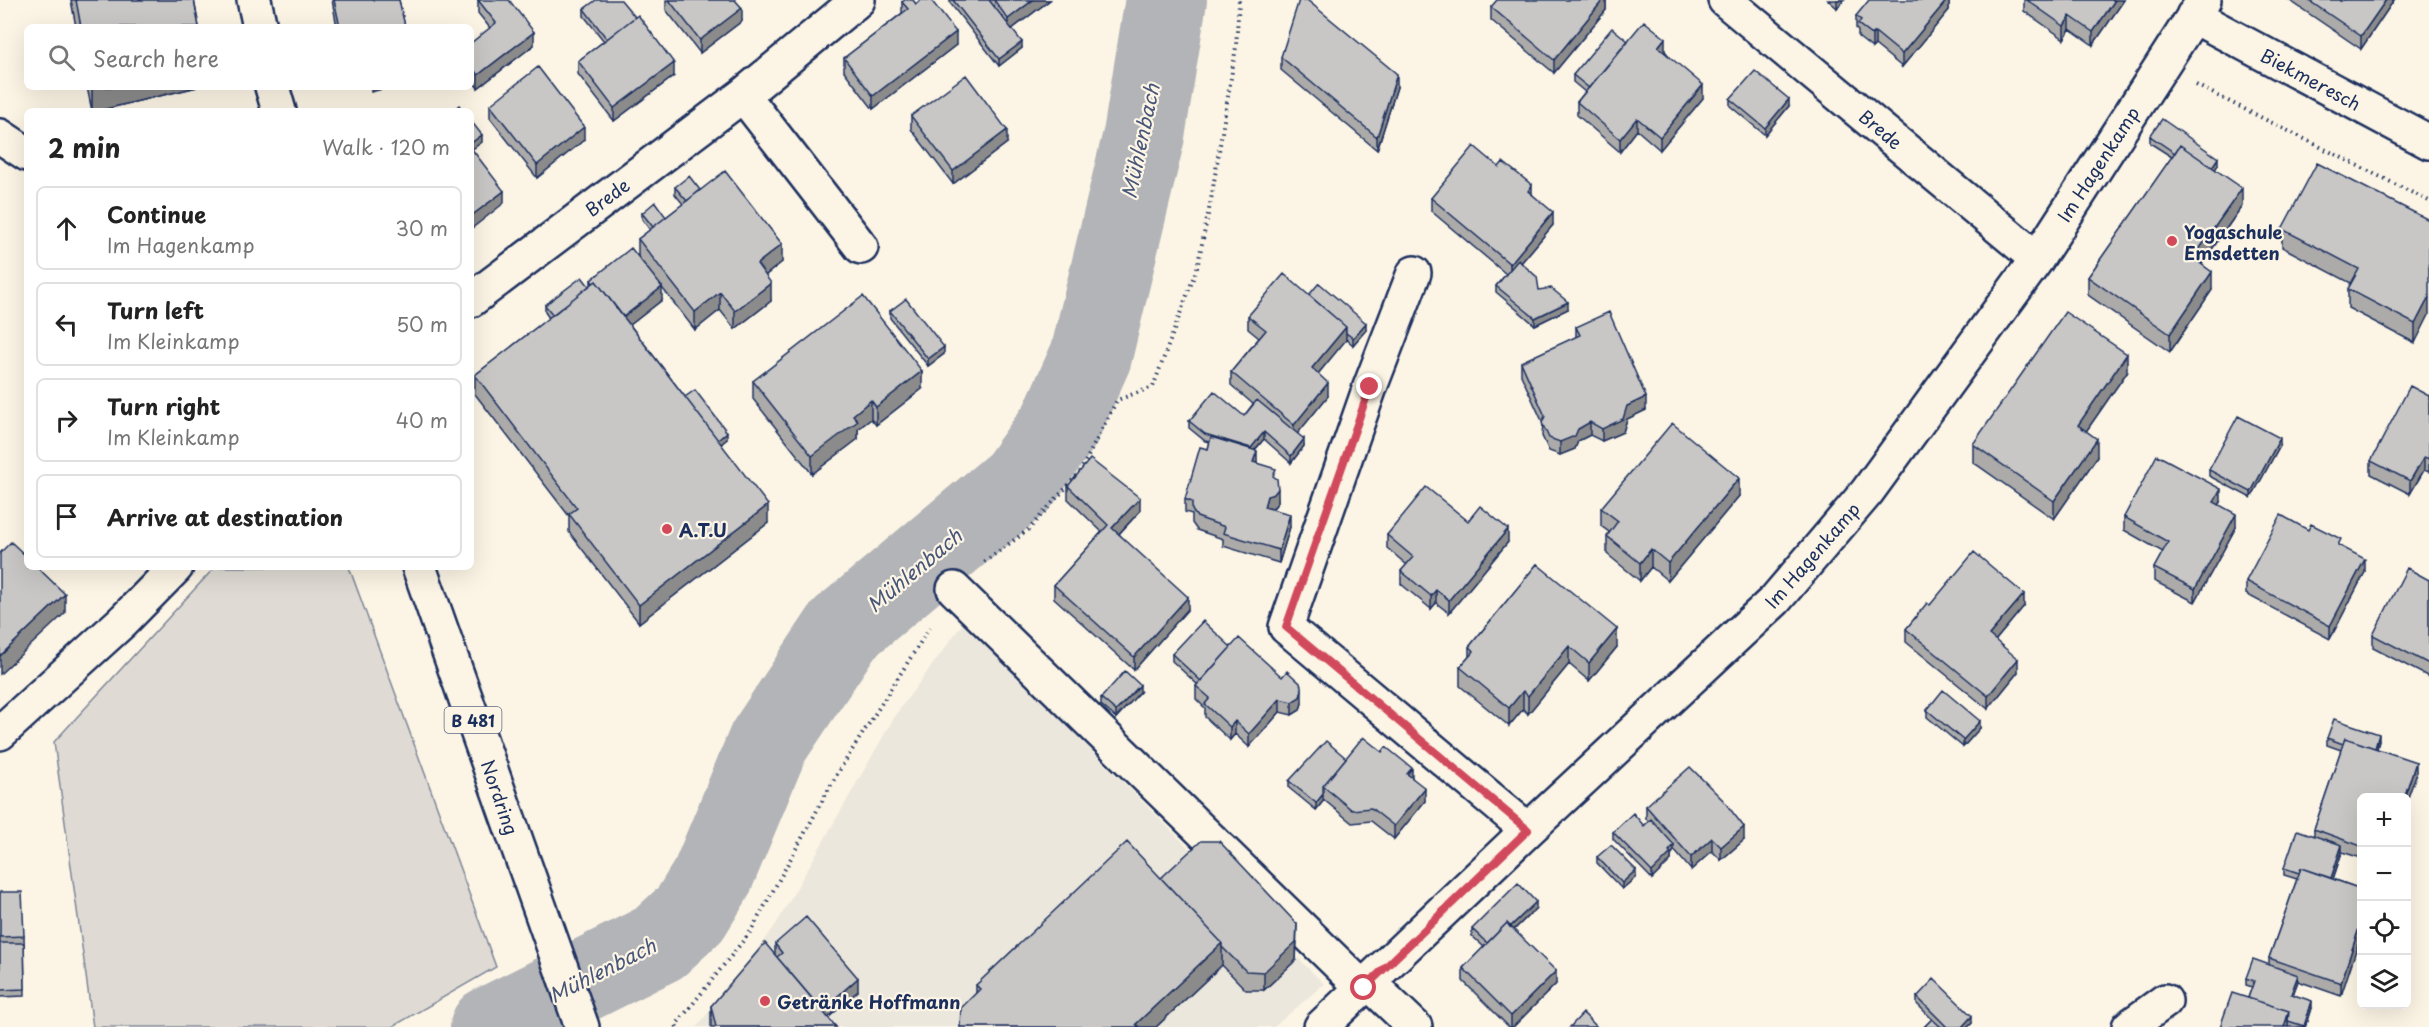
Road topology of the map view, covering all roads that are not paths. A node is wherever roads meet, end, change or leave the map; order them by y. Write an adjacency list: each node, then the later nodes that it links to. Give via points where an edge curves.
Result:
1 (254, 0): 5 (street)
2 (858, 0): 7 (street, Brede)
3 (1725, 0): 13 (street, Brede)
4 (2199, 8): 10 (street, Biekmeresch); 13 (street, Im Hagenkamp)
5 (259, 24)
6 (273, 90): 8 (street)
7 (743, 95): 12 (street); 15 (street, Brede)
8 (278, 108)
9 (0, 136): 11 (street)
10 (2429, 142)
11 (24, 152)
12 (861, 247)
13 (2037, 259): 20 (street, Im Hagenkamp, via 1867,492 1775,600)
14 (1414, 273): 20 (street, via 1286,627)
15 (474, 298)
16 (173, 570): 19 (street)
17 (420, 570): 23 (street, Nordring / B 481)
18 (954, 589): 21 (street)
19 (0, 733)
20 (1528, 830): 21 (street, Im Hagenkamp)
21 (1366, 985): 24 (street, Im Hagenkamp); 25 (street)
22 (2165, 1001): 26 (street)
23 (582, 1027)
24 (1321, 1027)
25 (1415, 1027)
26 (2129, 1027)

